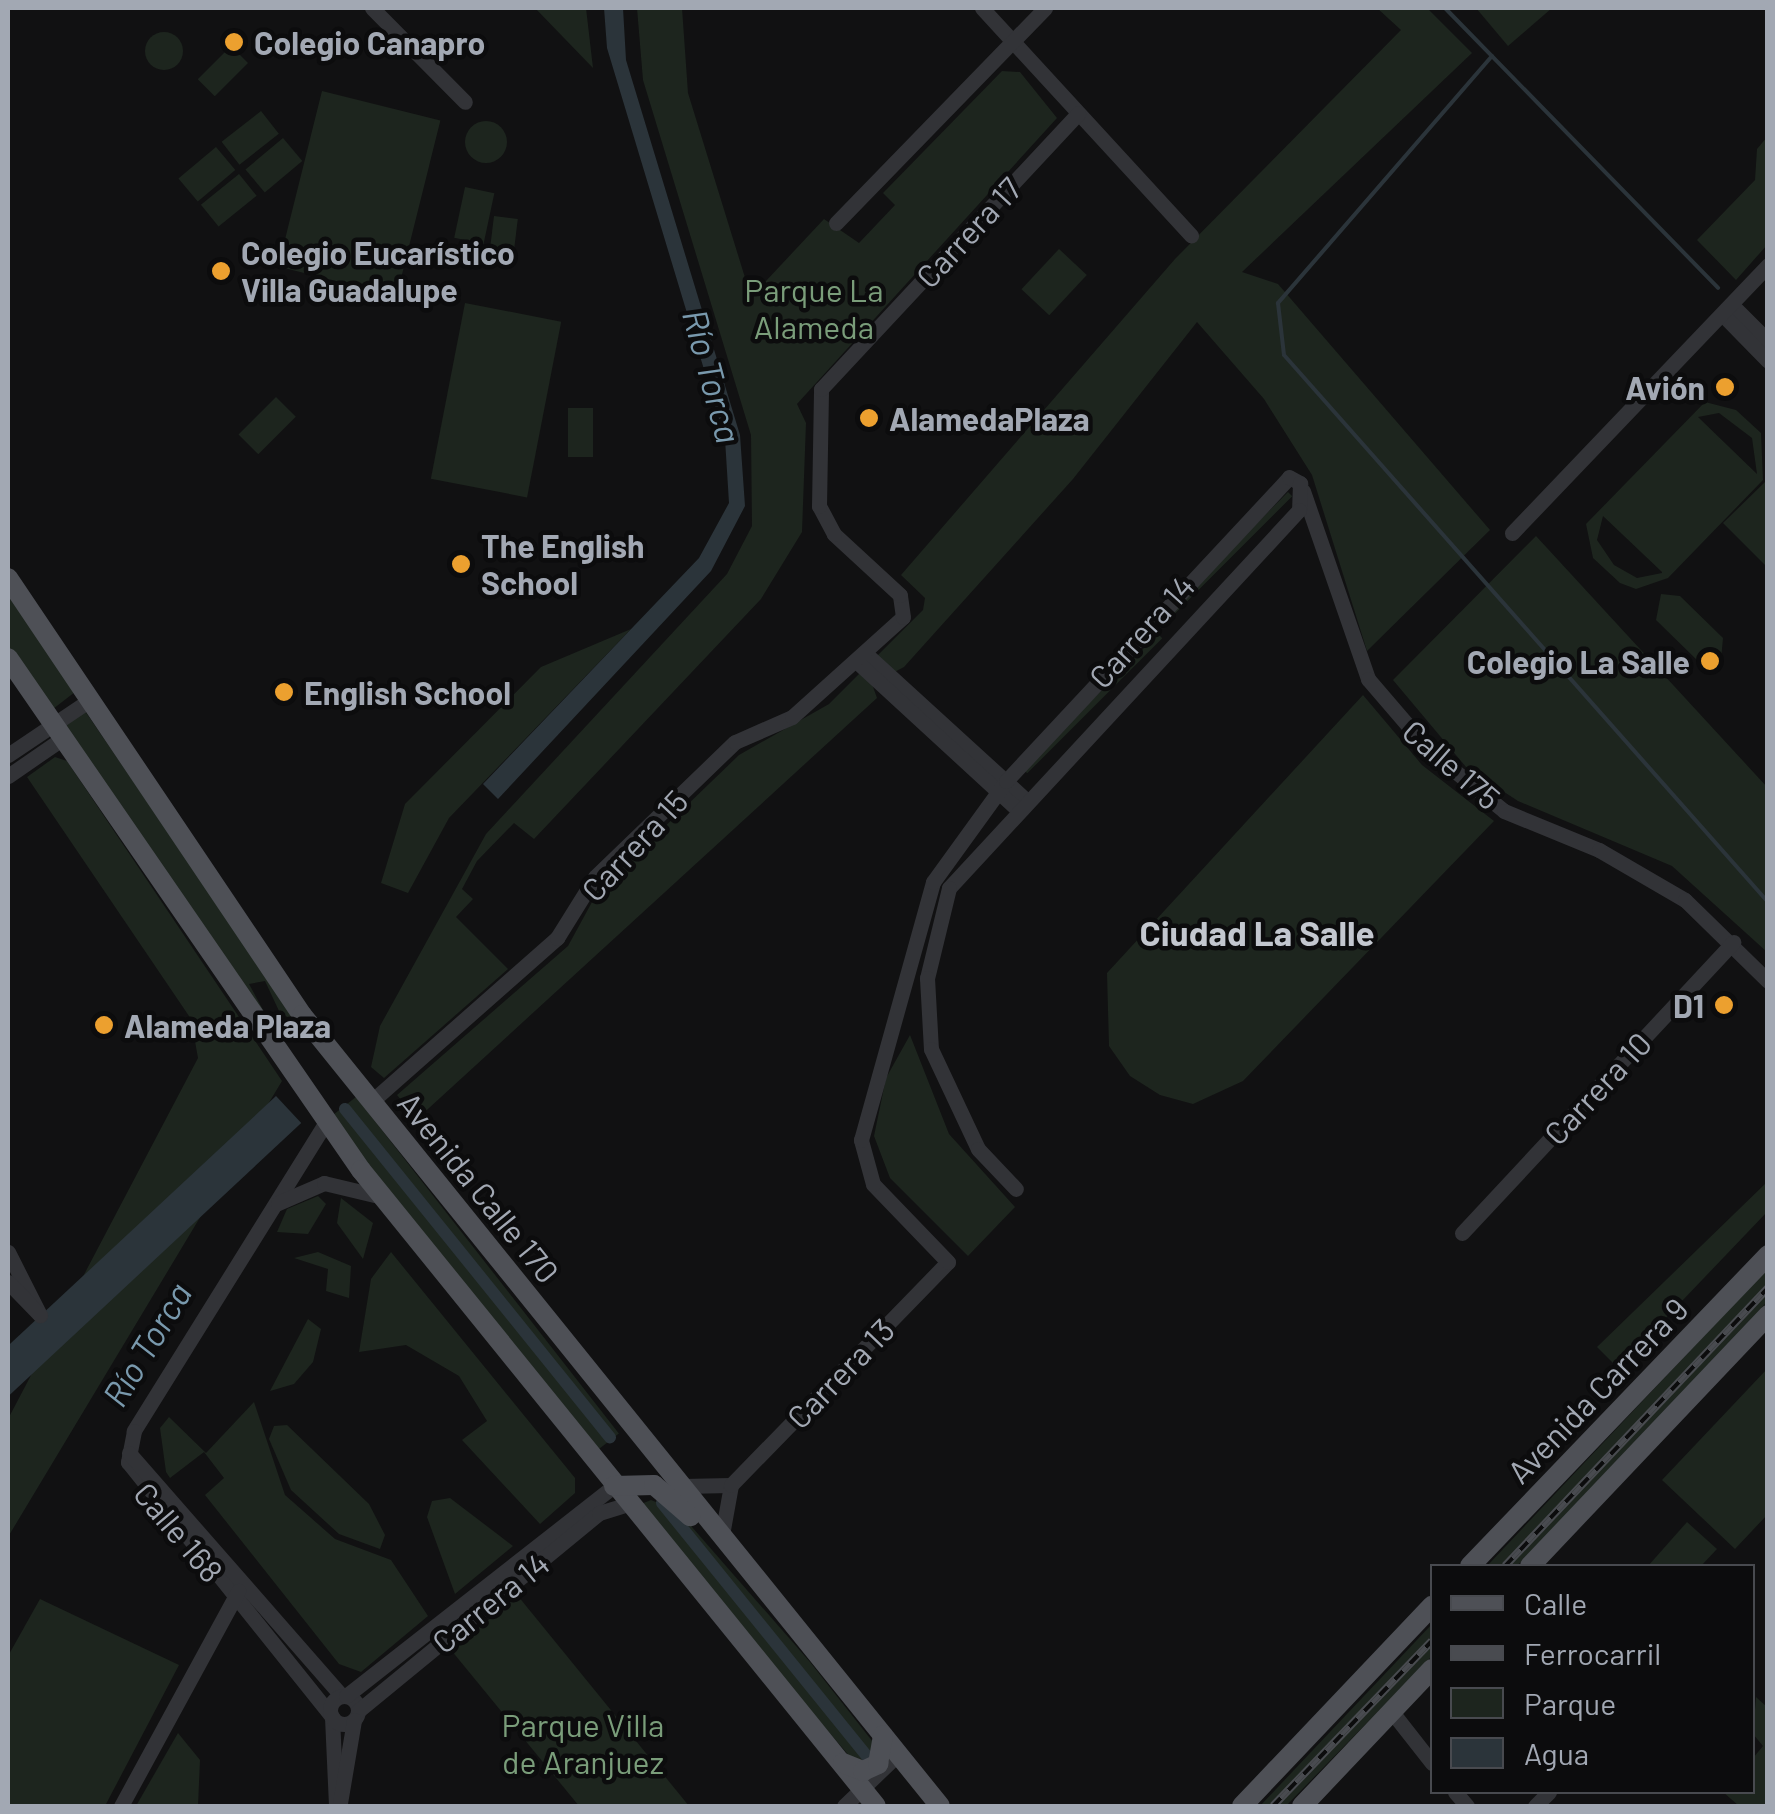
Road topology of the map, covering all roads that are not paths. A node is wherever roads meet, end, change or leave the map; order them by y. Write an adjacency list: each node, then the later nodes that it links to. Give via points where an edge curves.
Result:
1 (372, 8): 5 (street)
2 (982, 8): 4 (street)
3 (1045, 8): 4 (street)
4 (1014, 40): 6 (street); 7 (street)
5 (465, 102)
6 (1078, 113): 8 (street); 16 (street, Carrera 17, via 821,389 824,519)
7 (836, 223)
8 (1192, 236)
9 (1768, 264): 10 (street)
10 (1728, 310): 11 (street); 12 (street); 14 (street)
11 (1768, 341)
12 (1768, 361)
13 (1300, 482): 23 (street, Carrera 14, via 1277,480); 24 (street, via 1299,510); 25 (street, Calle 175, via 1368,679 1397,716 1504,811 1644,873)
14 (1512, 532)
15 (8, 578): 19 (main road, Avenida Calle 170)
16 (905, 605): 18 (street, Carrera 15)
17 (8, 658): 20 (main road)
18 (860, 658): 23 (street); 29 (street, Carrera 15, via 792,717 735,742 595,877 557,938)
19 (90, 700): 20 (street); 29 (main road, Avenida Calle 170, via 284,990)
20 (58, 731): 21 (street); 22 (street); 30 (main road)
21 (8, 755)
22 (8, 776)
23 (1001, 786): 24 (street); 28 (street, Carrera 14, via 933,882)
24 (1022, 805): 26 (street, via 949,888)
25 (1733, 942): 27 (street, Calle 175); 34 (street, Carrera 10)
26 (927, 978): 28 (street); 31 (street, via 932,1050 949,1102)
27 (1768, 980)
28 (903, 1011): 39 (street, Carrera 13, via 864,1104 863,1161 948,1262)
29 (372, 1101): 41 (main road, Avenida Calle 170)
30 (326, 1122): 32 (main road); 33 (street)
31 (1016, 1189)
32 (384, 1200): 33 (street, via 324,1183); 40 (main road)
33 (268, 1213): 46 (street, Calle 168, via 128,1453 137,1484)
34 (1462, 1234)
35 (8, 1252): 37 (street, via 40,1315)
36 (1768, 1255): 44 (main road, Avenida Carrera 9)
37 (8, 1282)
38 (1768, 1315): 45 (main road)
39 (730, 1484): 41 (street); 43 (street)
40 (614, 1486): 42 (main road); 48 (main road, via 641,1482 671,1495); 50 (street, Carrera 14)
41 (682, 1486): 43 (main road, Avenida Calle 170)
42 (628, 1504): 52 (street, Carrera 14, via 599,1513); 56 (main road)
43 (722, 1536): 48 (main road, Avenida Calle 170)
44 (1472, 1564)
45 (1532, 1564)
46 (238, 1591): 50 (street, Calle 168); 53 (street, Calle 168); 59 (street)
47 (1430, 1608): 64 (main road)
48 (788, 1618): 54 (main road, Avenida Calle 170)
49 (1430, 1671): 51 (main road)
50 (344, 1696): 52 (street, Calle 168); 53 (street)
51 (1392, 1712): 57 (street); 65 (main road)
52 (356, 1716): 53 (street); 60 (street)
53 (332, 1717): 60 (street)
54 (882, 1733): 55 (main road, Avenida Calle 170); 56 (main road, via 883,1758 871,1769)
55 (898, 1754): 58 (street); 63 (main road, Avenida Calle 170)
56 (836, 1757): 58 (main road)
57 (1430, 1760)
58 (870, 1799): 61 (street)
59 (121, 1806)
60 (338, 1806)
61 (844, 1806)
62 (920, 1806): 63 (main road)
63 (937, 1806)
64 (1242, 1806)
65 (1302, 1806)

